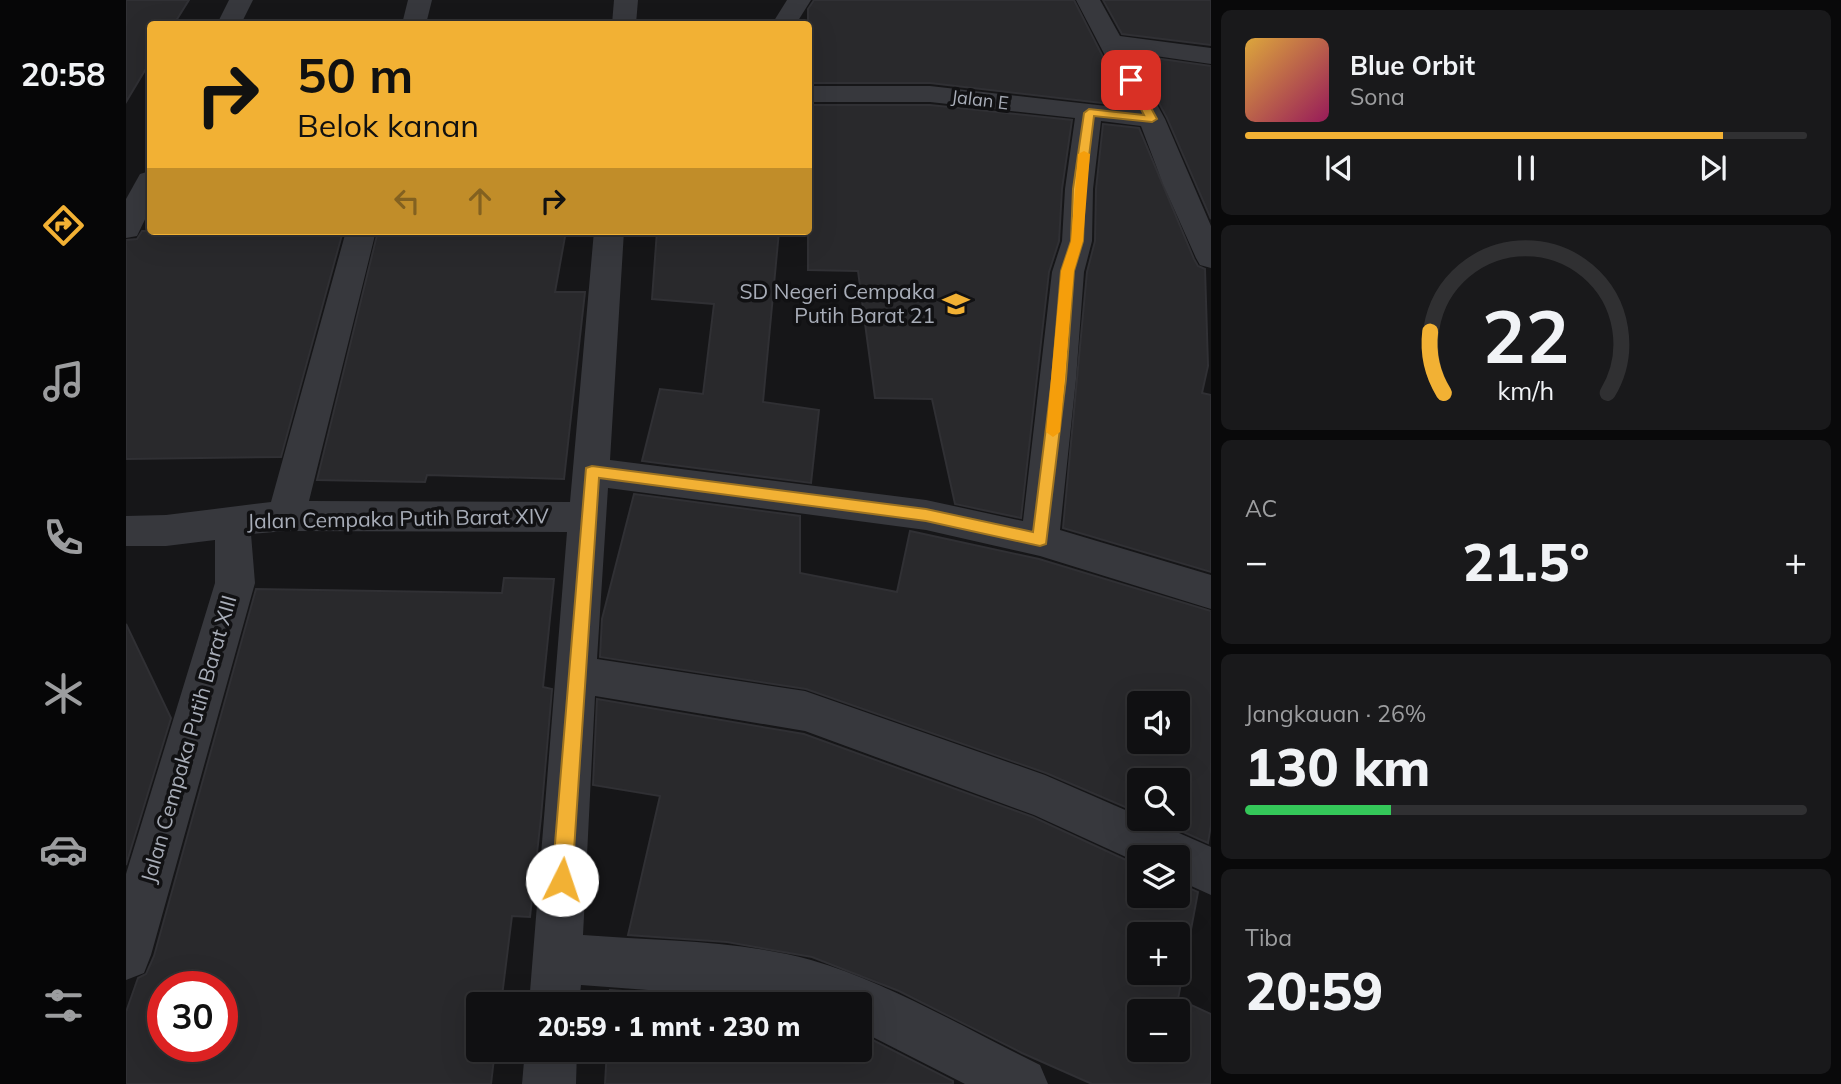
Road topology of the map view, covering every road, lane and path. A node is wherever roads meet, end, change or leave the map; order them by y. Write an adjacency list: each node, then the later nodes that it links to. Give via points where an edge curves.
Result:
1 (241, 0): 6 (street)
2 (420, 0): 7 (street)
3 (626, 0): 8 (street)
4 (799, 0): 9 (street)
5 (1088, 0): 10 (street)
6 (230, 21)
7 (415, 21)
8 (624, 21)
9 (786, 21)
10 (1110, 42): 11 (street); 14 (street)
11 (1211, 56)
12 (812, 94): 13 (street, Jalan E, via 930,94)
13 (1089, 113): 14 (street, Jalan E); 27 (street)
14 (1152, 119): 15 (street)
15 (1177, 184): 17 (street); 21 (street)
16 (147, 186): 18 (street)
17 (1211, 190)
18 (126, 229)
19 (360, 235): 23 (street)
20 (608, 235): 22 (street)
21 (1211, 258)
22 (592, 472): 24 (street); 27 (street, via 926,515)
23 (286, 516): 24 (street, Jalan Cempaka Putih Barat XIV); 25 (street, Jalan Cempaka Putih Barat XIV)
24 (587, 517): 29 (street)
25 (227, 523): 26 (street, Jalan Cempaka Putih Barat XIV, via 189,530); 31 (street, Jalan Cempaka Putih Barat XIII, via 234,540 234,583)
26 (126, 531)
27 (1040, 540): 28 (street)
28 (1211, 592)
29 (575, 674): 30 (street, via 805,712 1045,797); 32 (street)
30 (1211, 871)
31 (126, 954)
32 (556, 981): 35 (street, via 755,973 853,1000)
33 (550, 1062): 34 (street)
34 (549, 1084)
35 (1021, 1084)

